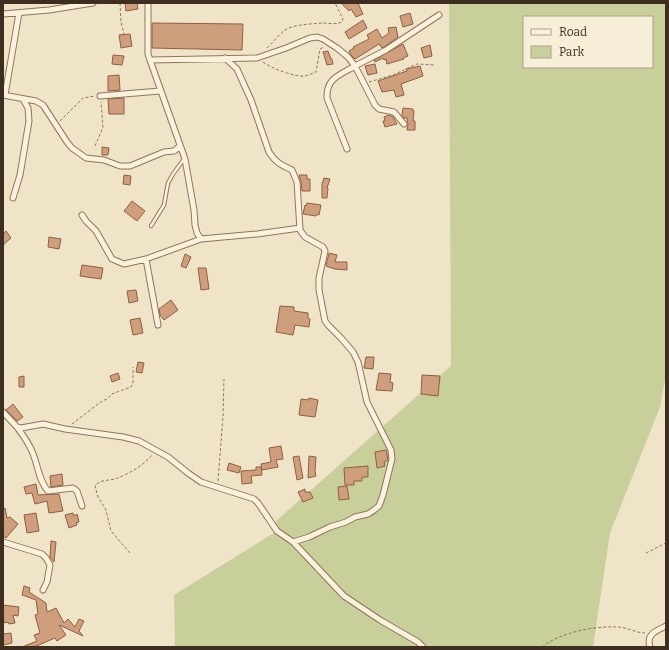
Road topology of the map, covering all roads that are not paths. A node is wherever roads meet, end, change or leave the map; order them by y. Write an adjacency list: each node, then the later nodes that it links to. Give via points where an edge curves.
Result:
1 (93, 3): 3 (street)
2 (148, 3): 8 (street)
3 (66, 5): 4 (street)
4 (19, 13): 5 (street); 11 (street)
5 (3, 14)
6 (439, 15): 9 (street, via 386,50)
7 (225, 58): 8 (street); 9 (street, via 257,58 317,37 337,48); 21 (street, via 237,69 273,159 292,170 297,182)
8 (150, 60): 10 (street)
9 (355, 66): 14 (street, via 379,109 394,112); 16 (street, via 329,83 326,90)
10 (160, 91): 12 (street); 15 (street)
11 (4, 95): 13 (street)
12 (99, 96)
13 (23, 98): 15 (street, via 43,105 61,135 72,148 86,158 130,166 164,152 174,151); 18 (street, via 28,108 29,121 20,175)
14 (404, 124)
15 (180, 146): 17 (street)
16 (347, 149)
17 (185, 159): 20 (lane, via 168,183 164,205); 22 (street, via 196,233)
18 (13, 198)
19 (82, 215): 23 (street, via 96,231 112,259 124,264)
20 (151, 226)
21 (300, 228): 22 (street); 29 (street, via 302,235 323,247 324,255 319,278 325,321 353,352 358,362 367,402 391,450 392,459 379,506 368,514)
22 (201, 239): 23 (street)
23 (146, 259): 24 (street)
24 (158, 325)
25 (3, 412): 26 (street)
26 (17, 427): 27 (street, via 31,449 41,483 48,490 73,488 77,491); 29 (street, via 43,424 139,441 168,457 202,482 254,499 277,531)
27 (82, 506)
28 (3, 542): 30 (street, via 36,552 46,558 50,566)
29 (293, 542): 32 (street, via 344,596)
30 (43, 590)
31 (666, 626): 33 (street, via 654,632 649,638)
32 (423, 647)
33 (650, 647)

